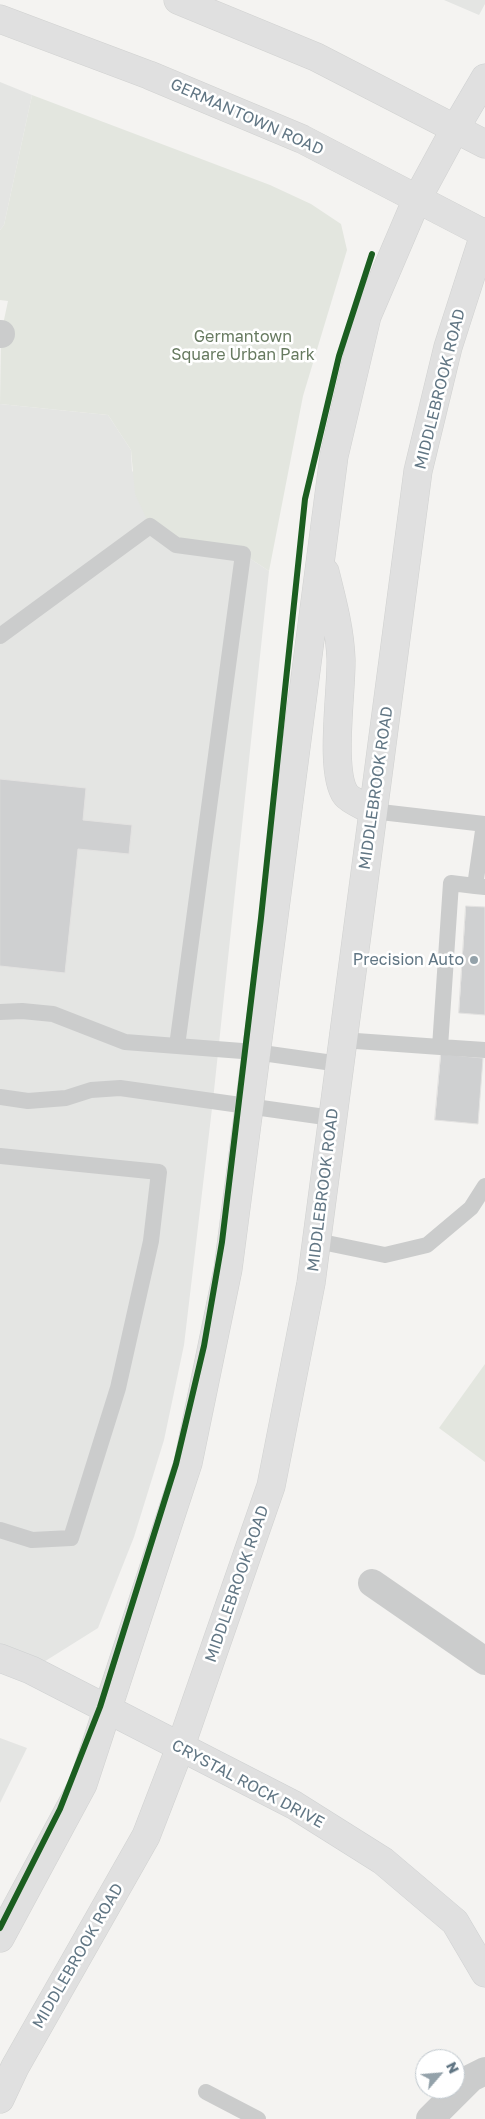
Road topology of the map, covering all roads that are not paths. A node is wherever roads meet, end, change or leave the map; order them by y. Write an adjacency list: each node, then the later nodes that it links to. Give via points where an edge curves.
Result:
1 (178, 0): 4 (main road, via 316,56)
2 (0, 19): 6 (main road, GERMANTOWN ROAD, via 149,75 302,140)
3 (485, 78): 4 (main road)
4 (455, 129): 5 (main road); 6 (main road)
5 (485, 144)
6 (417, 199): 7 (main road, GERMANTOWN ROAD); 8 (main road, via 368,316 334,456)
7 (485, 233): 10 (main road, MIDDLEBROOK ROAD, via 448,347 418,471)
8 (320, 556): 10 (main road, via 341,657 336,744 340,775 346,795); 17 (main road)
9 (0, 636): 14 (lane, via 150,526 176,545 243,554)
10 (372, 811): 11 (lane); 18 (main road, MIDDLEBROOK ROAD)
11 (484, 824): 12 (lane)
12 (480, 886): 15 (lane, via 452,883)
13 (0, 1012): 14 (lane, via 22,1010 53,1014 126,1042)
14 (177, 1046): 17 (lane)
15 (440, 1047): 16 (lane); 18 (lane)
16 (485, 1050)
17 (255, 1052): 18 (lane); 20 (main road)
18 (341, 1052): 21 (main road, MIDDLEBROOK ROAD)
19 (0, 1097): 20 (lane, via 28,1101 120,1088)
20 (248, 1105): 21 (lane); 29 (main road, via 228,1269 188,1463)
21 (332, 1118): 24 (main road, MIDDLEBROOK ROAD)
22 (0, 1156): 25 (lane, via 160,1172 152,1241 118,1388 72,1538 32,1540)
23 (485, 1186): 24 (lane, via 471,1208 426,1245 385,1254)
24 (317, 1241): 30 (main road, MIDDLEBROOK ROAD, via 270,1486)
25 (0, 1530)
26 (372, 1583): 28 (street)
27 (0, 1658): 29 (main road, CRYSTAL ROCK DRIVE, via 31,1670)
28 (485, 1660)
29 (109, 1711): 30 (main road, CRYSTAL ROCK DRIVE); 31 (main road, via 83,1784)
30 (180, 1748): 32 (main road, CRYSTAL ROCK DRIVE, via 294,1805 383,1861 455,1922); 35 (main road, MIDDLEBROOK ROAD, via 146,1836)
31 (0, 1938)
32 (485, 1973)
33 (485, 2071): 37 (street, via 471,2078)
34 (206, 2092): 36 (lane)
35 (0, 2099)
36 (258, 2119)
37 (430, 2119)

